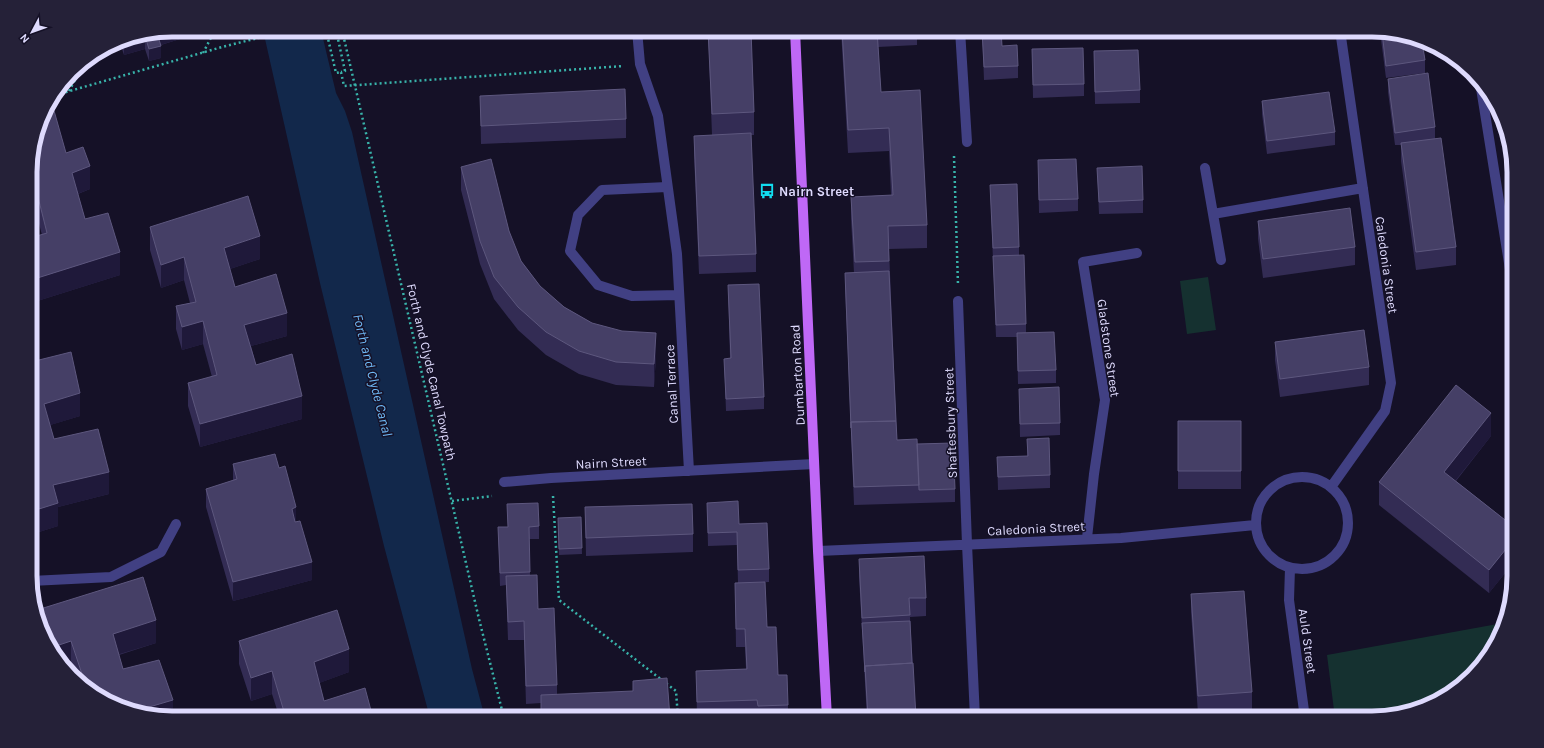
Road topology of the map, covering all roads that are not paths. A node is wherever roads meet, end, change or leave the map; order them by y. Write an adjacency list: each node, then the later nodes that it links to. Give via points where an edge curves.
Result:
1 (638, 37): 8 (street, Canal Terrace, via 640,64 658,116)
2 (795, 37): 16 (main road, Dumbarton Road)
3 (960, 37): 6 (street)
4 (1341, 37): 9 (street, Caledonia Street)
5 (1482, 94): 11 (street)
6 (967, 142)
7 (1206, 168): 10 (street)
8 (667, 187): 14 (street, Canal Terrace, via 677,254); 14 (street, via 602,190 578,215 570,251 598,285 632,296)
9 (1363, 188): 10 (street); 19 (street, Caledonia Street, via 1391,383 1385,411)
10 (1213, 214): 13 (street)
11 (1507, 251)
12 (1137, 253): 22 (street, Gladstone Street, via 1084,262 1105,400)
13 (1221, 260)
14 (679, 295): 17 (street, Canal Terrace)
15 (958, 301): 23 (street, Shaftesbury Street)
16 (814, 464): 17 (street, Nairn Street); 24 (main road, Dumbarton Road)
17 (689, 472): 18 (street, Nairn Street)
18 (504, 482)
19 (1330, 487): 21 (street, via 1317,479 1302,477 1288,479 1274,486 1264,496 1257,510); 25 (street, via 1341,499 1347,513 1347,529 1343,544 1334,556 1321,565 1306,569)
20 (176, 524): 26 (street, via 162,552 111,577)
21 (1255, 525): 22 (street, Caledonia Street, via 1121,538); 25 (street, via 1258,540 1266,552 1276,562)
22 (1087, 538): 23 (street, Caledonia Street)
23 (967, 544): 24 (street, Caledonia Street); 28 (street, Shaftesbury Street)
24 (818, 550): 27 (main road, Dumbarton Road)
25 (1290, 568): 29 (street, Auld Street, via 1289,600)
26 (37, 581)
27 (827, 711)
28 (975, 711)
29 (1304, 711)

